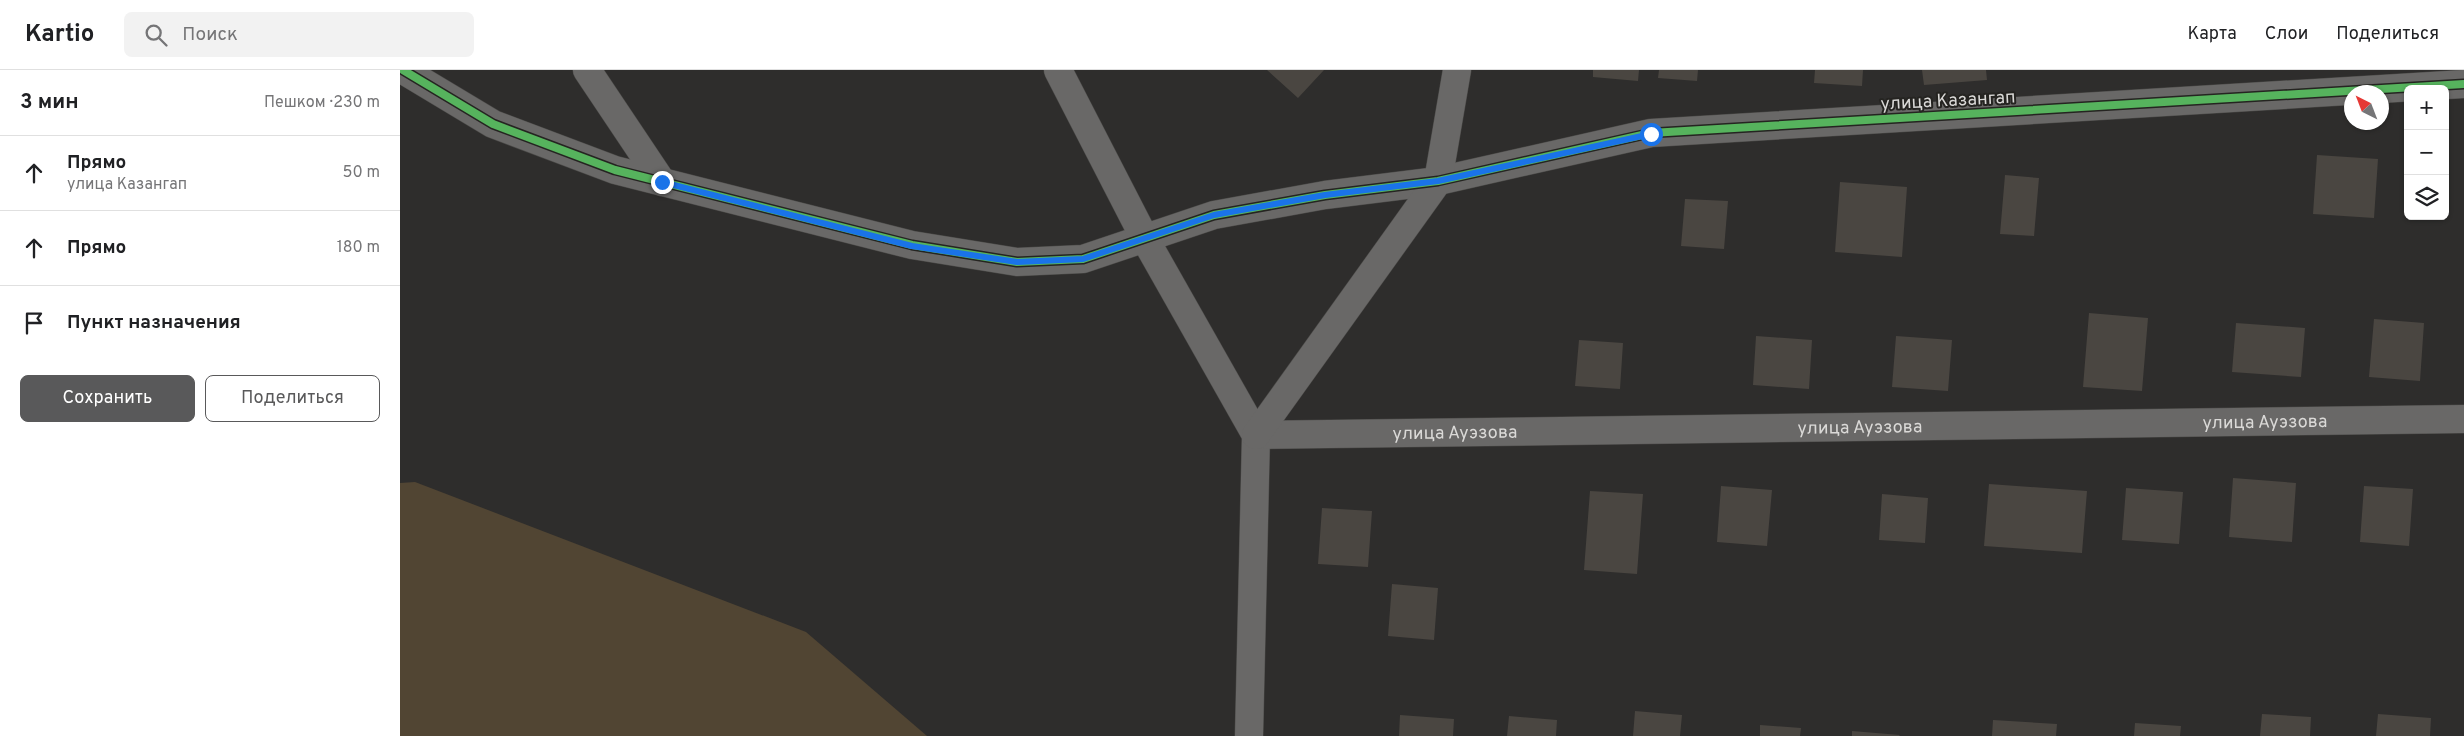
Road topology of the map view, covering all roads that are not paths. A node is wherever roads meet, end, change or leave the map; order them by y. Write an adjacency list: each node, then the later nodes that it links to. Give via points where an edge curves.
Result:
1 (403, 70): 7 (street, улица Казангап, via 493,124 615,170)
2 (587, 70): 7 (street)
3 (1058, 70): 8 (street)
4 (1457, 70): 6 (street)
5 (2464, 84): 6 (street, улица Казангап, via 1651,134)
6 (1438, 181): 8 (street, улица Казангап, via 1325,195 1214,215); 10 (street)
7 (662, 182): 8 (street, улица Казангап, via 912,246 1017,262 1083,259)
8 (1145, 239): 10 (street)
9 (2464, 419): 10 (street, улица Ауэзова)
10 (1256, 435): 11 (street)
11 (1249, 736)

